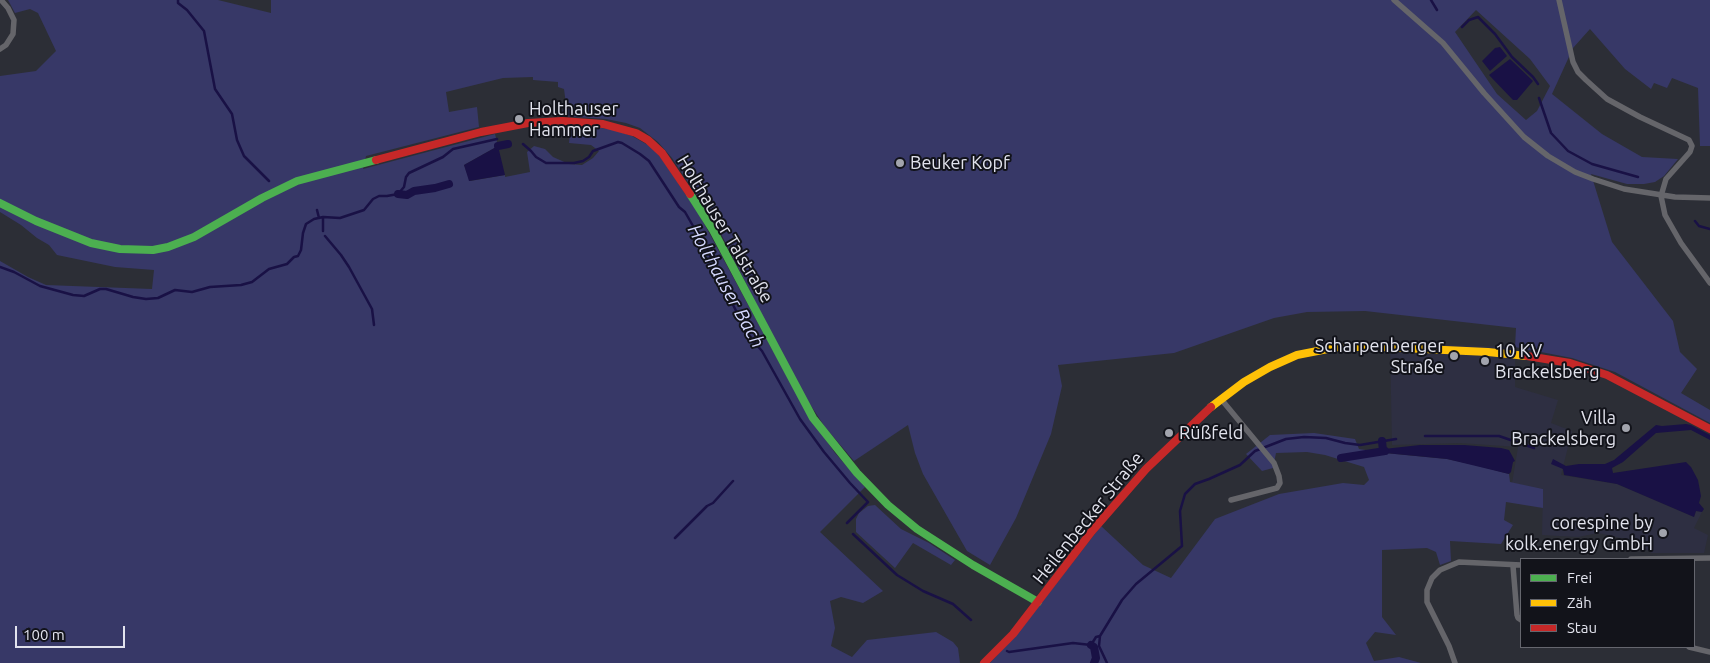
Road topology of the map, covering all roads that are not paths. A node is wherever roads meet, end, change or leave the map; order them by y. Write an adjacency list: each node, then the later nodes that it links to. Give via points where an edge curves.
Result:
1 (2, 0): 4 (street, via 14,20 13,34)
2 (1394, 0): 5 (street, via 1443,43 1524,137 1548,156 1593,179)
3 (1559, 0): 5 (street, via 1578,72 1607,99 1689,140 1690,152 1666,179)
4 (0, 49)
5 (1661, 196): 6 (street); 8 (street, via 1665,215)
6 (1710, 198)
7 (0, 203): 16 (street, Holthauser Talstraße, via 90,243 120,249 153,250 194,238 297,181 482,132 528,123 562,121 603,124 636,133 662,153 698,206 813,418 857,473 917,529)
8 (1710, 283)
9 (1221, 398): 10 (street, Heilenbecker Straße, via 1270,366 1310,351 1353,346 1462,350 1570,363 1607,375); 11 (street, via 1274,463 1280,483 1277,488); 16 (street, Heilenbecker Straße, via 1146,469 1092,531)
10 (1710, 428)
11 (1231, 500)
12 (1695, 558): 13 (street)
13 (1710, 558)
14 (1520, 565): 15 (street)
15 (1513, 566): 17 (street); 21 (street, via 1459,562 1440,570 1432,578 1427,602)
16 (1038, 602): 20 (street, Heilenbecker Straße)
17 (1520, 619)
18 (1692, 648): 19 (street)
19 (1710, 652)
20 (984, 663)
21 (1455, 663)

